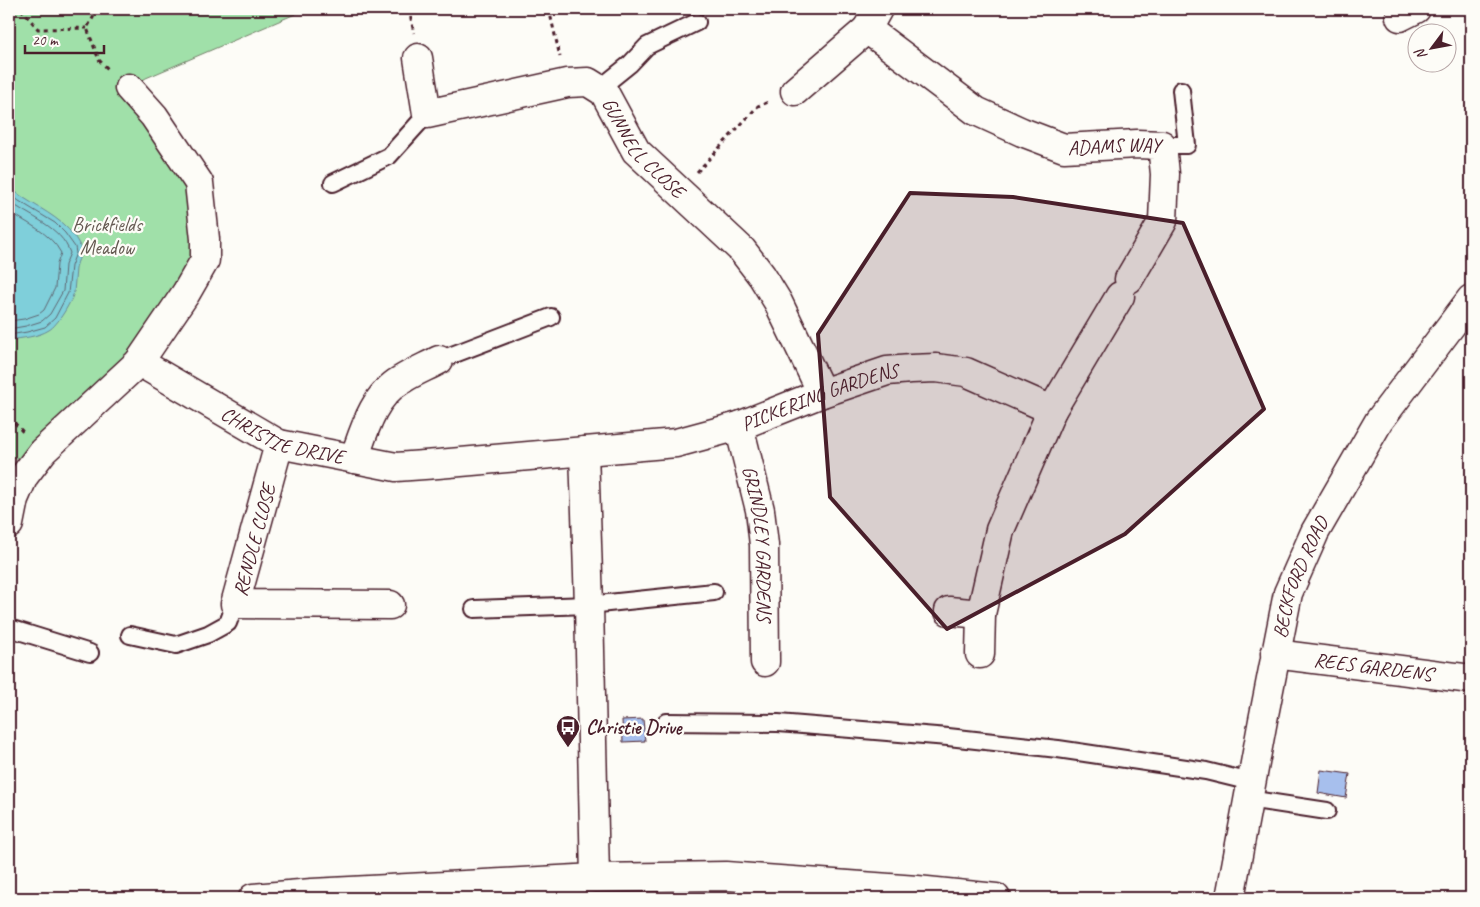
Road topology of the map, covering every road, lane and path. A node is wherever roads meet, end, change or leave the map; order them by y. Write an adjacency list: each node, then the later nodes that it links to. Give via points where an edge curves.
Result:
1 (21, 9): 6 (path, via 38,29)
2 (98, 9): 6 (path)
3 (548, 9): 8 (path)
4 (873, 19): 12 (street, ADAMS WAY); 14 (street, ADAMS WAY, via 976,111 1031,135 1064,148)
5 (696, 22): 10 (lane, via 647,46)
6 (87, 28): 9 (path, via 98,60)
7 (418, 58): 13 (street)
8 (567, 83): 10 (street, GUNNELL CLOSE, via 588,82); 13 (street, GUNNELL CLOSE)
9 (129, 88): 20 (street, via 154,116 199,183 206,260)
10 (599, 89): 16 (street, GUNNELL CLOSE, via 604,92 636,151)
11 (1181, 90): 14 (lane, via 1187,145)
12 (795, 91): 16 (path, via 758,106)
13 (427, 114): 15 (lane, via 390,156)
14 (1162, 145): 22 (street, ADAMS WAY, via 1165,174 1163,222)
15 (333, 183)
16 (680, 191): 21 (street, GUNNELL CLOSE, via 742,250 762,276)
17 (1471, 299): 39 (street, BECKFORD ROAD, via 1379,421 1314,532 1288,593)
18 (551, 317): 19 (lane)
19 (439, 360): 26 (street, via 399,381 378,401)
20 (140, 362): 24 (street, CHRISTIE DRIVE); 27 (street, via 38,458 20,484)
21 (822, 393): 22 (street, PICKERING GARDENS, via 887,371 936,368 966,372); 23 (street, PICKERING GARDENS)
22 (1052, 410): 34 (street, via 1000,530)
23 (739, 426): 25 (street, PICKERING GARDENS, via 676,443); 40 (street, GRINDLEY GARDENS, via 762,528 766,592)
24 (279, 444): 26 (street, CHRISTIE DRIVE); 29 (street, RENDLE CLOSE)
25 (584, 451): 26 (street, CHRISTIE DRIVE, via 396,467); 31 (street)
26 (354, 459)
27 (9, 524)
28 (714, 592): 31 (lane)
29 (234, 604): 30 (street, RENDLE CLOSE); 36 (lane, via 228,623 176,645)
30 (390, 605)
31 (589, 605): 32 (lane); 45 (street)
32 (474, 609)
33 (949, 611): 34 (street)
34 (981, 614): 38 (street)
35 (9, 628): 37 (lane)
36 (130, 635)
37 (90, 653)
38 (980, 654)
39 (1275, 654): 41 (street, REES GARDENS); 43 (street, BECKFORD ROAD)
40 (765, 662)
41 (1471, 678)
42 (666, 722): 43 (lane, via 778,723 1058,749 1206,771)
43 (1249, 791): 44 (lane); 48 (street, BECKFORD ROAD)
44 (1327, 811)
45 (595, 878): 46 (street); 47 (street, via 726,876)
46 (253, 898)
47 (996, 898)
48 (1230, 898)

